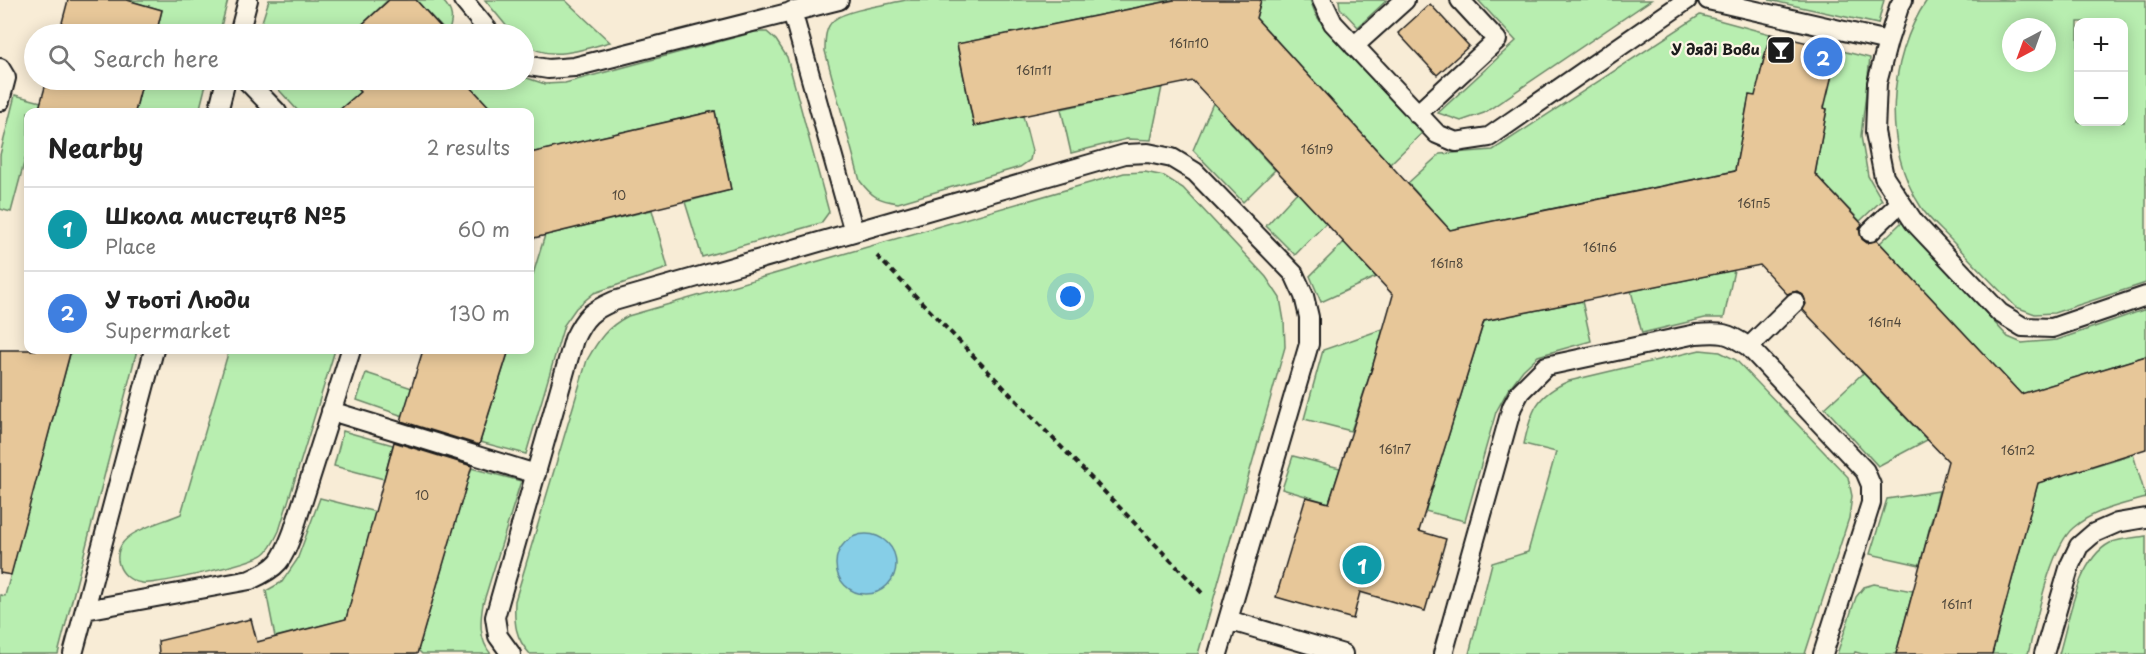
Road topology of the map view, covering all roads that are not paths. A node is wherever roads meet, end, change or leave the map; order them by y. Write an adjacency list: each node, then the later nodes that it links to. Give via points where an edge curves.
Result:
1 (248, 0): 11 (lane)
2 (463, 0): 12 (lane)
3 (839, 0): 10 (lane)
4 (1322, 0): 14 (lane, via 1333,23)
5 (1405, 0): 14 (lane)
6 (1460, 0): 22 (lane, via 1497,40)
7 (1687, 0): 22 (lane, via 1489,137 1456,142 1437,134)
8 (1708, 0): 13 (lane)
9 (1903, 0): 13 (lane)
10 (792, 11): 15 (lane, via 574,67); 24 (lane)
11 (241, 24)
12 (483, 24)
13 (1888, 41): 23 (lane, via 1877,83 1875,132 1884,177)
14 (1354, 46): 22 (lane)
15 (534, 67)
16 (0, 68): 19 (lane, via 6,78)
17 (224, 90): 20 (lane)
18 (256, 90): 21 (lane)
19 (0, 101)
20 (219, 108)
21 (273, 108)
22 (1417, 114)
23 (1900, 203): 25 (lane); 26 (lane, via 2000,313 2023,327 2052,327)
24 (854, 232): 32 (lane, via 595,309 582,322 574,339); 35 (lane, via 1125,154 1148,153 1172,158 1195,172 1294,274 1305,296 1309,344)
25 (1870, 232)
26 (2146, 296)
27 (1795, 302): 28 (lane)
28 (1749, 347): 40 (lane, via 1731,334 1696,334 1546,366 1531,379 1512,407); 41 (lane, via 1865,471 1872,484 1871,503)
29 (153, 354): 34 (lane)
30 (350, 354): 31 (lane)
31 (331, 411): 32 (lane); 34 (lane, via 284,556 271,570 250,580)
32 (536, 474): 37 (lane, via 495,617 498,636)
33 (2146, 518): 42 (lane, via 2117,523 2094,533 2079,546)
34 (85, 610): 36 (lane)
35 (1228, 620): 38 (lane); 39 (lane)
36 (73, 654)
37 (511, 654)
38 (1218, 654)
39 (1343, 654)
40 (1443, 654)
41 (1823, 654)
42 (2044, 654)

